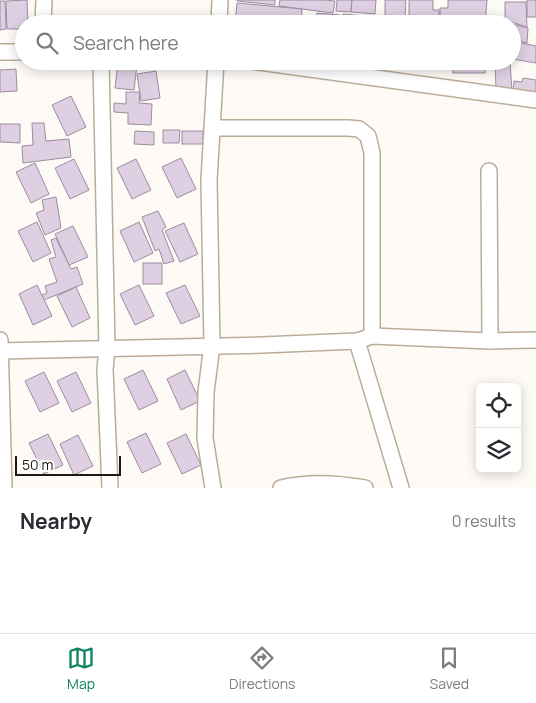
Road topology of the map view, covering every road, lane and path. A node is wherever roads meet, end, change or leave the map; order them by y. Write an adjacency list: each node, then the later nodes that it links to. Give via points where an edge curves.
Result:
1 (44, 0): 3 (street)
2 (220, 0): 4 (street)
3 (43, 15)
4 (219, 15)
5 (0, 52): 6 (street)
6 (15, 52)
7 (101, 70): 19 (street)
8 (216, 70): 11 (street)
9 (317, 70): 10 (street)
10 (536, 100)
11 (213, 128): 13 (street, via 348,128 359,129 368,136 372,153); 17 (street, via 209,180)
12 (489, 171): 16 (street)
13 (372, 336): 15 (street); 16 (street)
14 (536, 340): 16 (street)
15 (357, 341): 17 (street); 25 (street)
16 (490, 341)
17 (212, 345): 19 (street); 22 (street, via 205,438)
18 (0, 347): 19 (street); 20 (street)
19 (107, 349): 21 (street)
20 (4, 488)
21 (110, 488)
22 (213, 488)
23 (281, 488): 24 (street, via 326,483)
24 (365, 488)
25 (401, 488)

